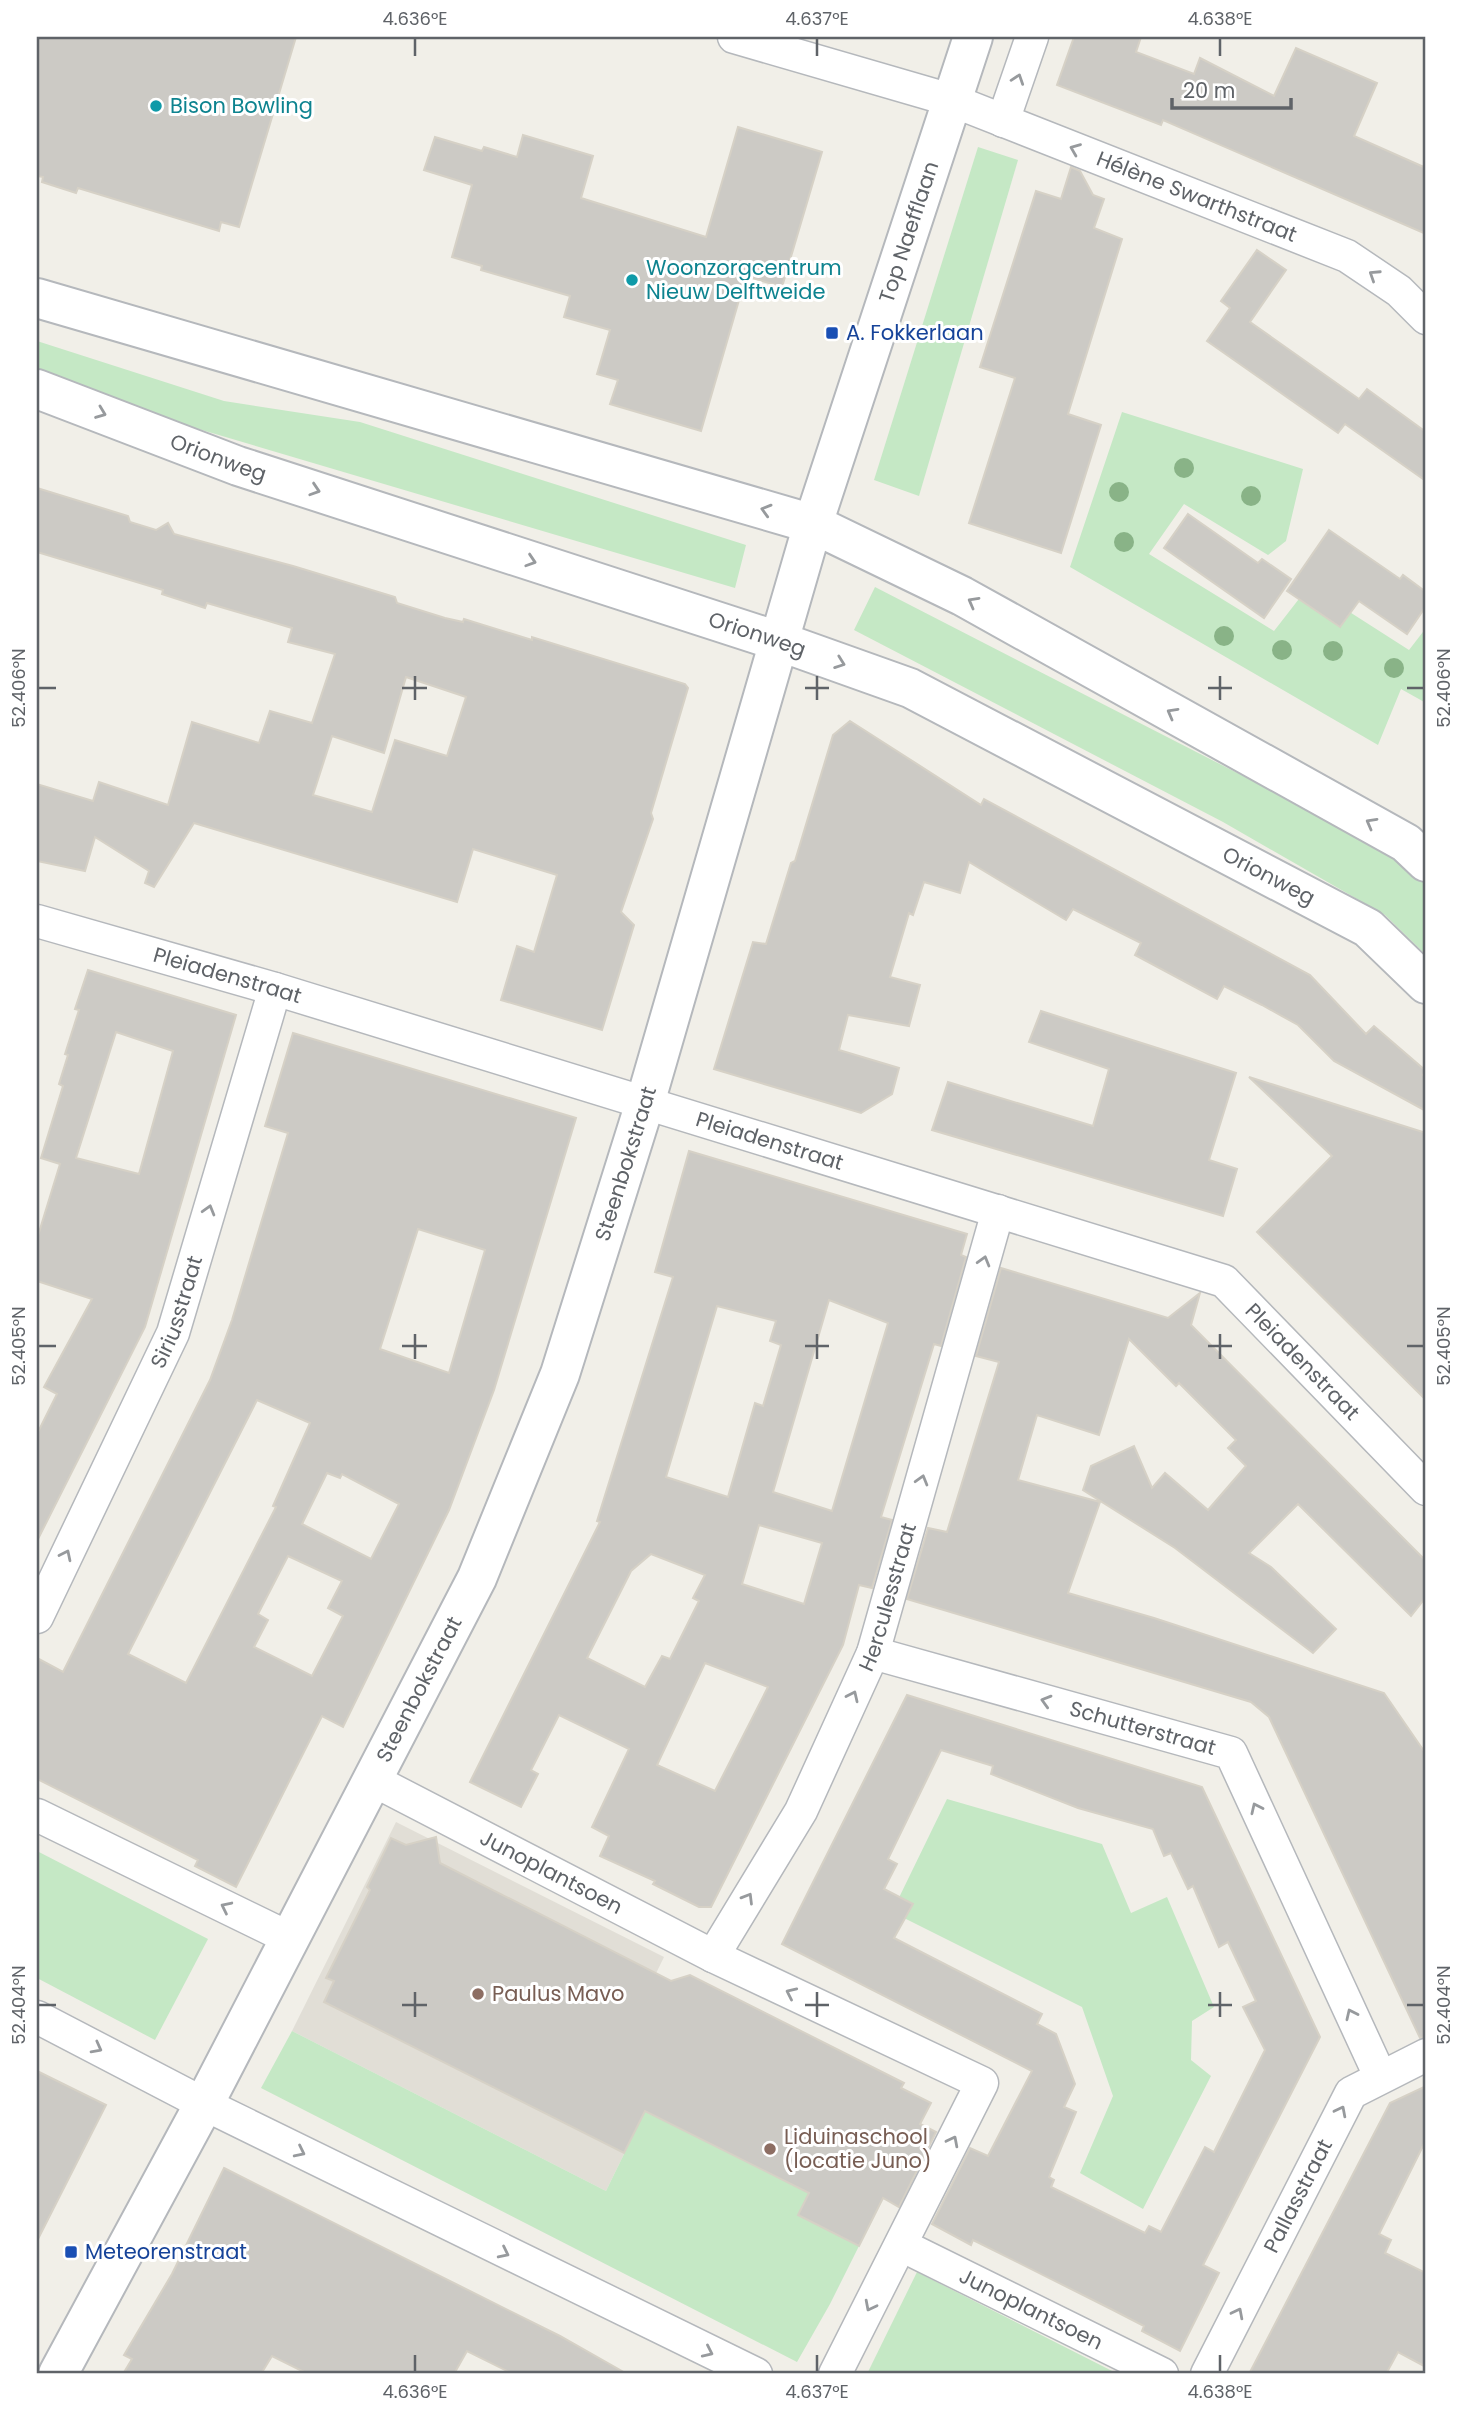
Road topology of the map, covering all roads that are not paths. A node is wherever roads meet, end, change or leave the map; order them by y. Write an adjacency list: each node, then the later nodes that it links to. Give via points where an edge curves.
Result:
1 (734, 37): 4 (street, Hélène Swarthstraat)
2 (973, 37): 4 (street, Top Naefflaan)
3 (1032, 37): 5 (street, one-way to 3)
4 (951, 100): 5 (street, Hélène Swarthstraat); 9 (street, Top Naefflaan)
5 (1003, 121): 7 (street, Hélène Swarthstraat, one-way to 5, via 1399,291 1347,256)
6 (37, 299): 9 (street, one-way to 6)
7 (1426, 318)
8 (37, 389): 10 (street, Orionweg, one-way to 10, via 238,466)
9 (813, 524): 10 (street, Steenbokstraat); 11 (street, one-way to 9, via 1406,843 962,596)
10 (781, 642): 13 (street, Orionweg, one-way to 13, via 910,688 1368,928); 15 (street, Steenbokstraat)
11 (1426, 862)
12 (37, 921): 14 (street, Pleiadenstraat)
13 (1426, 984)
14 (275, 989): 15 (street, Pleiadenstraat); 18 (street, Siriusstraat, one-way to 14, via 173,1333)
15 (645, 1103): 16 (street, Pleiadenstraat); 20 (street, Steenbokstraat, via 560,1374 477,1578)
16 (998, 1211): 17 (street, Pleiadenstraat, via 1224,1281); 19 (street, Herculesstraat, one-way to 16)
17 (1426, 1489)
18 (37, 1617)
19 (873, 1653): 23 (street, Herculesstraat, one-way to 19, via 801,1811); 26 (street, Schutterstraat, one-way to 19, via 1231,1753)
20 (371, 1779): 22 (street); 23 (street, Junoplantsoen)
21 (37, 1815): 22 (street, one-way to 21)
22 (288, 1937): 27 (street)
23 (713, 1956): 28 (street, Junoplantsoen, one-way to 23, via 982,2083)
24 (37, 2017): 27 (street, one-way to 27)
25 (1426, 2055): 26 (street, Pallasstraat)
26 (1380, 2076): 33 (street, Pallasstraat, one-way to 26, via 1351,2093)
27 (204, 2104): 29 (street); 30 (street, one-way to 30)
28 (901, 2245): 31 (street, Junoplantsoen, one-way to 31); 32 (street, Junoplantsoen)
29 (58, 2374)
30 (756, 2374)
31 (835, 2374)
32 (1161, 2374)
33 (1207, 2374)

